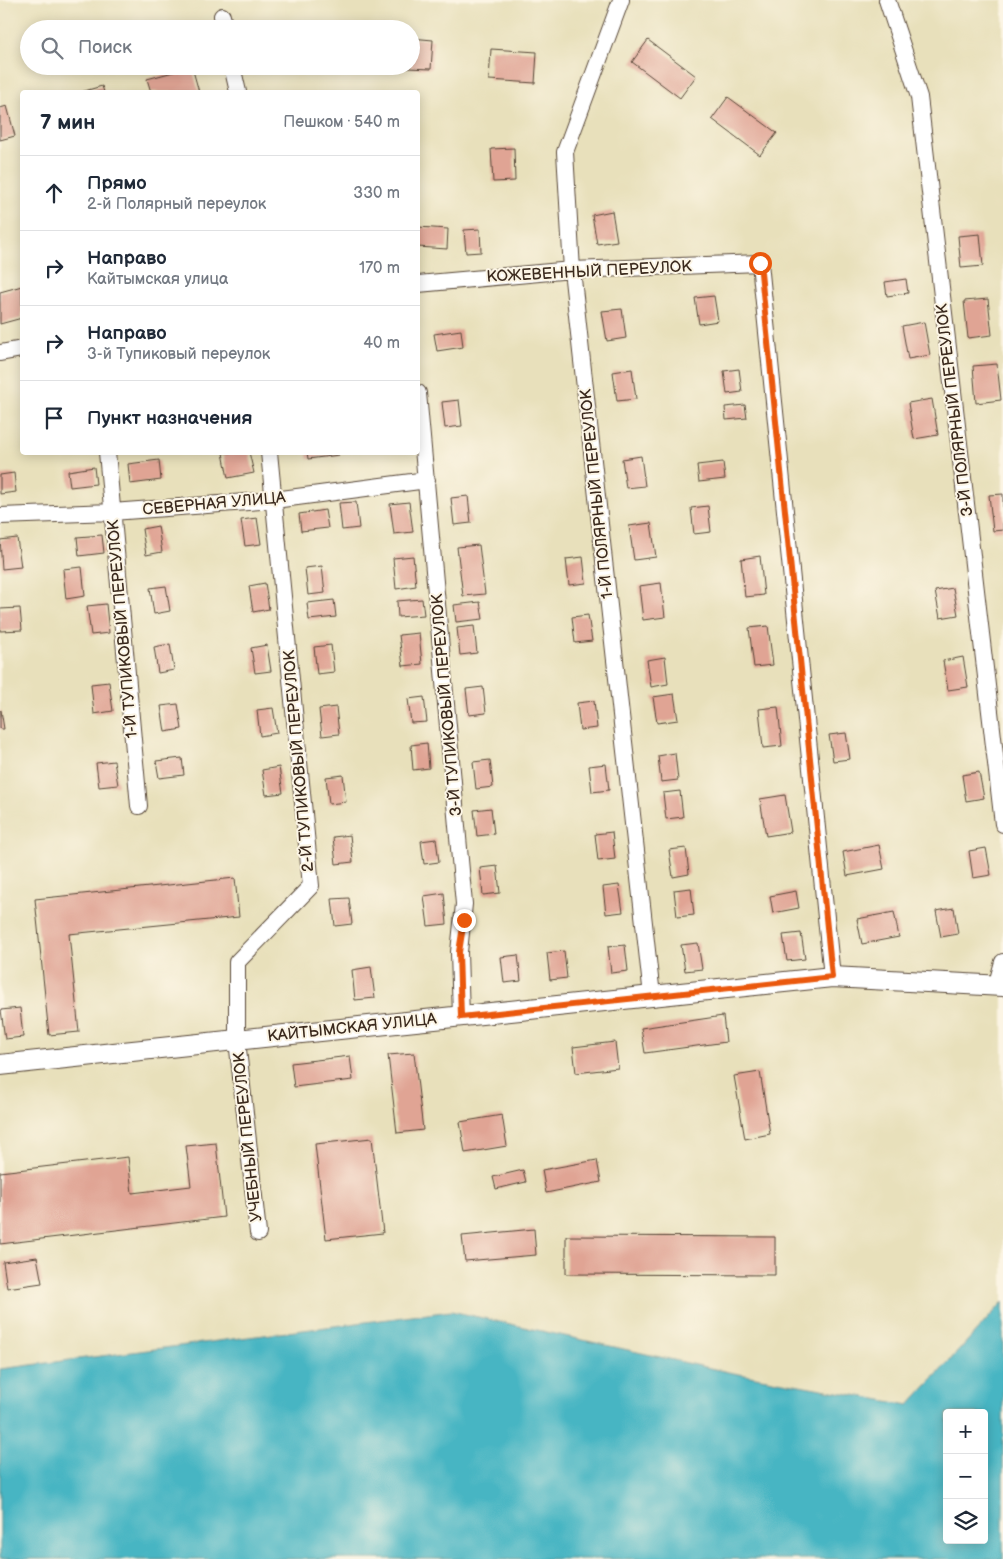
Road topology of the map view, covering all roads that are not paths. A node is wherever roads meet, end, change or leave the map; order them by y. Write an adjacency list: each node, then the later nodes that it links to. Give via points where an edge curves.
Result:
1 (620, 0): 5 (street, 1-Й ПОЛЯРНЫЙ ПЕРЕУЛОК, via 565,152)
2 (887, 0): 17 (street, 3-Й ПОЛЯРНЫЙ ПЕРЕУЛОК, via 919,97)
3 (234, 75): 4 (street)
4 (238, 90)
5 (572, 270): 6 (street, КОЖЕВЕННЫЙ ПЕРЕУЛОК); 19 (street, КОЖЕВЕННЫЙ ПЕРЕУЛОК, via 760,263); 21 (street, 1-Й ПОЛЯРНЫЙ ПЕРЕУЛОК)
6 (420, 284)
7 (20, 349): 8 (street)
8 (0, 353)
9 (420, 412): 12 (street, 3-Й ТУПИКОВЫЙ ПЕРЕУЛОК)
10 (107, 455): 14 (street, 1-Й ТУПИКОВЫЙ ПЕРЕУЛОК)
11 (269, 455): 13 (street, 2-Й ТУПИКОВЫЙ ПЕРЕУЛОК)
12 (427, 480): 13 (street, СЕВЕРНАЯ УЛИЦА); 22 (street, 3-Й ТУПИКОВЫЙ ПЕРЕУЛОК, via 464,904 459,952)
13 (274, 500): 14 (street, СЕВЕРНАЯ УЛИЦА); 23 (street, 2-Й ТУПИКОВЫЙ ПЕРЕУЛОК, via 311,886 237,962)
14 (112, 512): 15 (street, СЕВЕРНАЯ УЛИЦА); 16 (street, 1-Й ТУПИКОВЫЙ ПЕРЕУЛОК)
15 (0, 516)
16 (139, 806)
17 (1003, 824)
18 (1003, 962): 20 (street)
19 (832, 977): 20 (street, КАЙТЫМСКАЯ УЛИЦА); 21 (street, КАЙТЫМСКАЯ УЛИЦА)
20 (999, 987)
21 (652, 996): 22 (street, КАЙТЫМСКАЯ УЛИЦА)
22 (461, 1017): 23 (street, КАЙТЫМСКАЯ УЛИЦА)
23 (237, 1040): 24 (street, КАЙТЫМСКАЯ УЛИЦА); 25 (street, УЧЕБНЫЙ ПЕРЕУЛОК)
24 (0, 1065)
25 (258, 1233)

